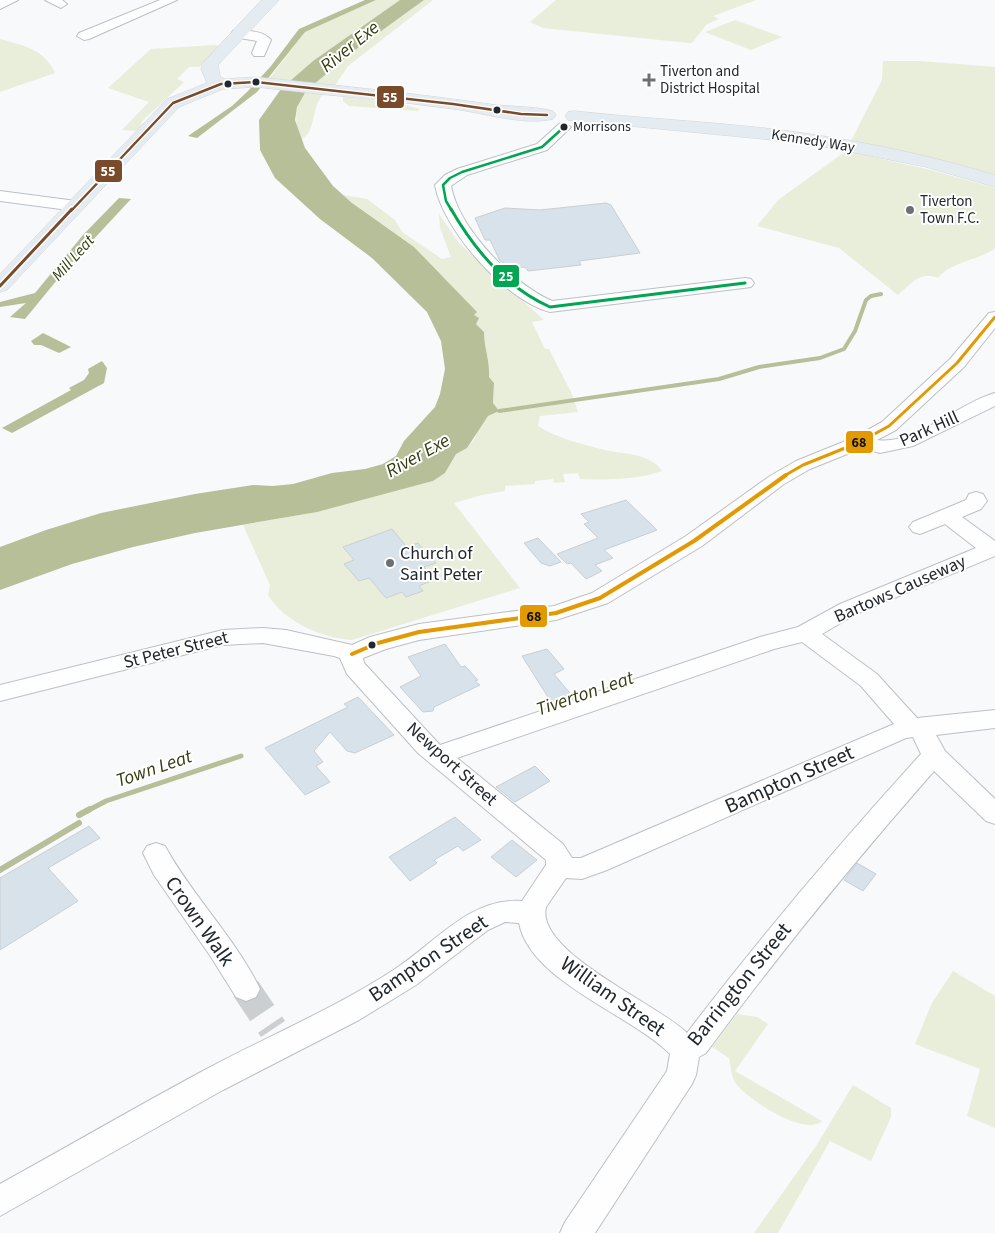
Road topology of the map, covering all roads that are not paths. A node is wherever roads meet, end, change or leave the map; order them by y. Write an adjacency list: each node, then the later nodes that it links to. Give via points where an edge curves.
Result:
1 (12, 0): 4 (street)
2 (171, 0): 6 (street)
3 (271, 0): 5 (main road)
4 (0, 5)
5 (238, 34): 7 (street, via 264,40); 8 (main road, via 210,64 213,78)
6 (84, 36)
7 (260, 53)
8 (221, 84): 9 (main road, Kennedy Way, via 256,82 364,94); 12 (main road, Kennedy Way, via 197,91 173,104)
9 (558, 122): 10 (main road, Kennedy Way, via 628,121 739,130 832,143); 13 (street, via 546,144 462,172 443,185 468,239 478,252 534,300 550,307)
10 (995, 181)
11 (0, 196): 12 (street)
12 (76, 206): 14 (main road, Kennedy Way)
13 (745, 283)
14 (0, 286)
15 (995, 317): 17 (street, Park Hill, via 973,345 915,403 888,426)
16 (995, 399): 17 (street, Park Hill, via 921,437 894,446 879,447)
17 (860, 442): 23 (street, Park Hill, via 777,480 701,537 600,598 574,609 419,632)
18 (976, 498): 19 (street, via 974,504)
19 (947, 516): 20 (street); 21 (street)
20 (920, 527)
21 (993, 549): 22 (street, Bartows Causeway, via 848,609)
22 (806, 633): 26 (street, via 868,680); 28 (street, Bartows Causeway, via 749,650 720,670)
23 (352, 654): 24 (street, St Peter Street, via 284,636 235,635 208,639); 28 (street, Newport Street, via 355,668 427,747)
24 (0, 693)
25 (995, 719): 26 (street, Bampton Street)
26 (915, 727): 27 (street); 31 (street, Bampton Street, via 598,863 582,869)
27 (935, 757): 29 (street); 34 (street, Barrington Street, via 843,857 696,1044)
28 (443, 760): 31 (street, Newport Street, via 554,851 559,856)
29 (995, 814)
30 (156, 853): 33 (street, Crown Walk)
31 (559, 867): 32 (street, via 532,905)
32 (531, 913): 34 (street, William Street, via 538,939 562,962 592,986 669,1035); 35 (street, Bampton Street, via 505,912 478,922 406,977 348,1011 278,1037 212,1081)
33 (246, 989)
34 (685, 1050): 36 (street, Barrington Street, via 681,1075)
35 (0, 1201)
36 (576, 1233)

